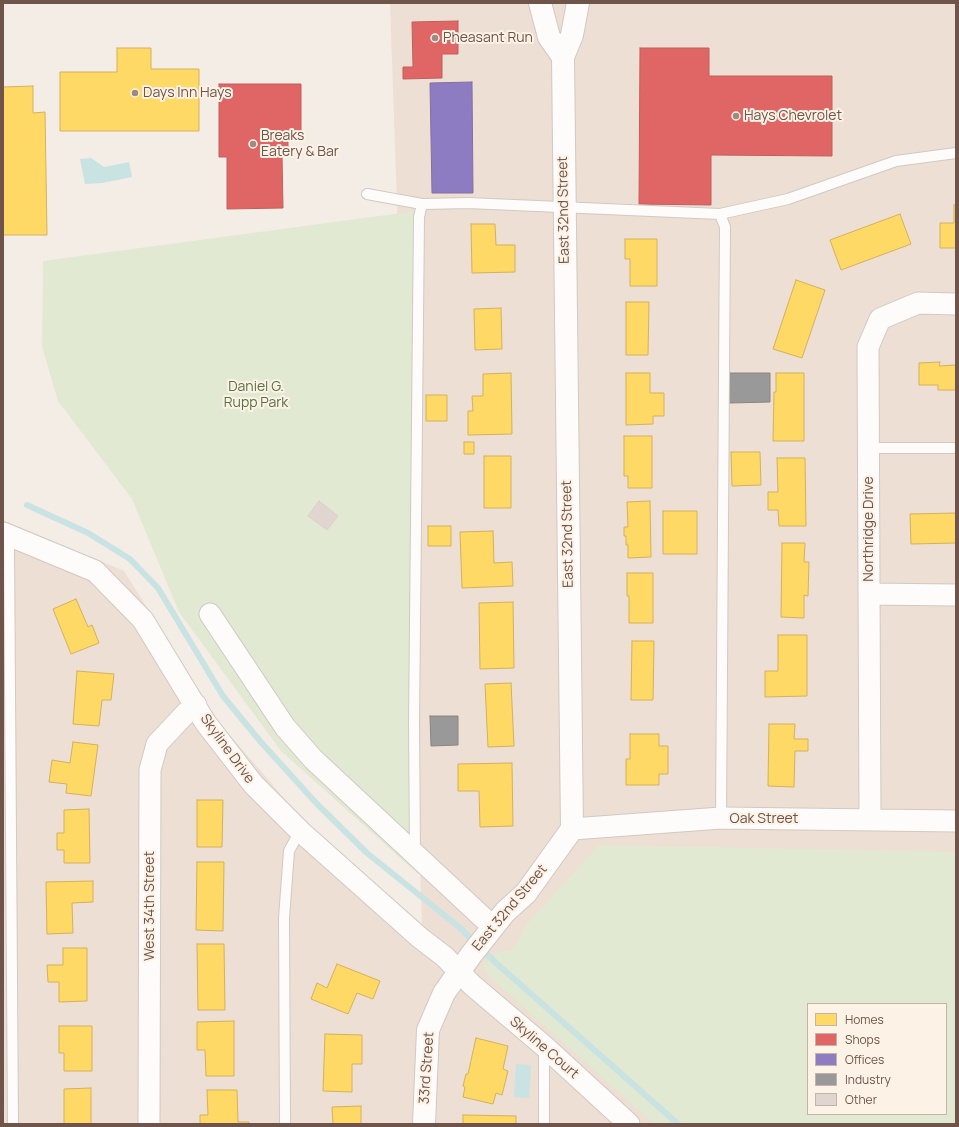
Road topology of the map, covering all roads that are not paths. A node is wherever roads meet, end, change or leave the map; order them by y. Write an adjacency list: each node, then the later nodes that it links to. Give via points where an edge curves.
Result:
1 (540, 3): 3 (street, via 549,37)
2 (578, 3): 3 (street, East 32nd Street, via 572,36)
3 (563, 57): 7 (street, East 32nd Street)
4 (956, 153): 8 (lane, via 896,161 788,199)
5 (367, 194): 6 (lane)
6 (422, 204): 7 (lane); 22 (lane, via 418,225)
7 (564, 207): 8 (lane); 20 (street, East 32nd Street)
8 (720, 214): 17 (lane, via 725,227)
9 (956, 304): 10 (street, Northridge Drive, via 918,304 880,319 868,347)
10 (869, 448): 11 (lane); 13 (street, Northridge Drive)
11 (956, 448)
12 (6, 534): 16 (street, Skyline Drive, via 96,571 143,620); 26 (lane, via 10,545)
13 (869, 594): 14 (street); 18 (street, Northridge Drive)
14 (956, 595)
15 (210, 614): 22 (street, via 285,727 313,759)
16 (196, 705): 21 (street, Skyline Drive, via 205,722 253,784); 27 (street, West 34th Street, via 157,744 150,770)
17 (721, 818): 18 (street, Oak Street); 20 (street, Oak Street)
18 (870, 820): 19 (street, Oak Street)
19 (956, 821)
20 (572, 829): 23 (street, East 32nd Street, via 526,893)
21 (300, 831): 24 (street, Skyline Drive); 28 (lane, via 289,851 284,918)
22 (415, 855): 23 (street)
23 (493, 927): 24 (street, East 32nd Street)
24 (460, 971): 25 (street, Skyline Court, via 472,985); 29 (street, 33rd Street, via 444,993 428,1030)
25 (544, 1046): 30 (lane); 31 (street, Skyline Court)
26 (13, 1124)
27 (149, 1124)
28 (285, 1124)
29 (424, 1124)
30 (544, 1124)
31 (630, 1124)

